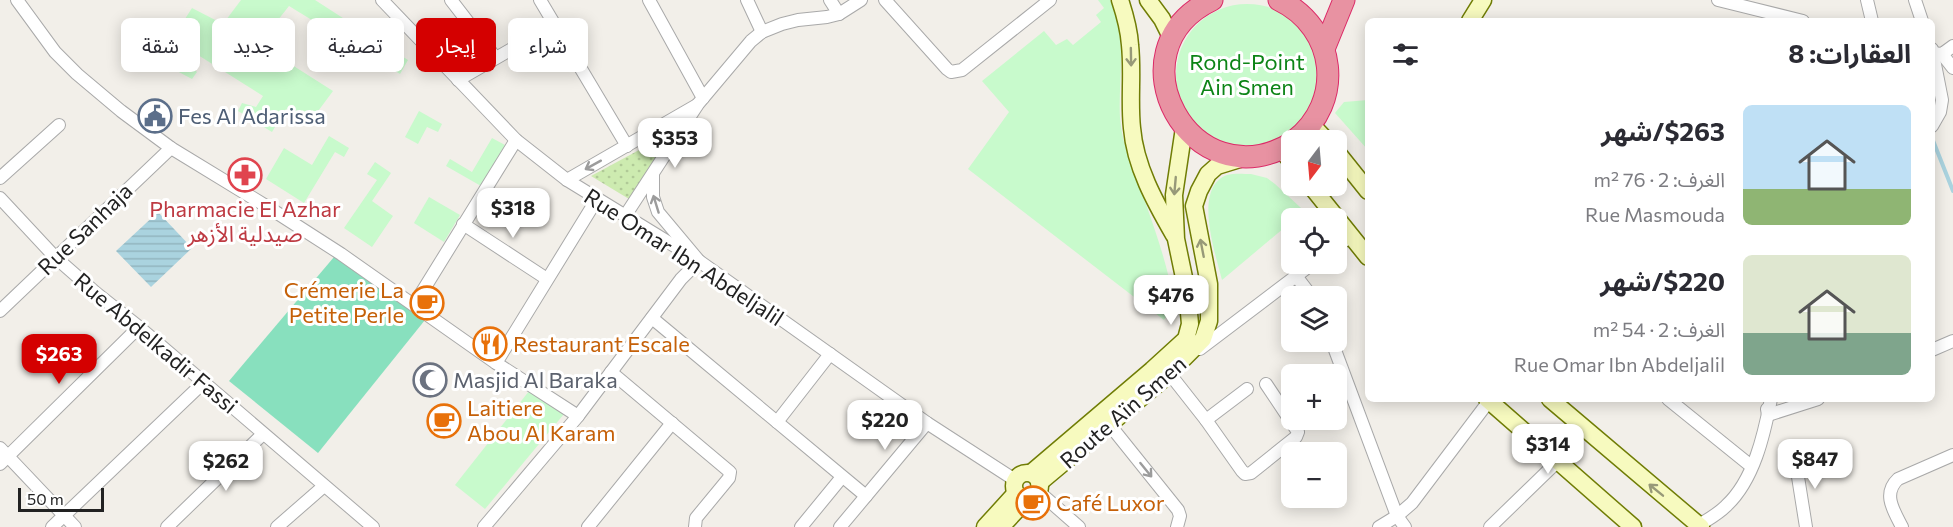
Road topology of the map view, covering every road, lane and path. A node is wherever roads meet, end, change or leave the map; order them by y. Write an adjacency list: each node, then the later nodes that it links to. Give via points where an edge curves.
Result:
1 (17, 0): 46 (street, via 55,52 77,74)
2 (382, 0): 36 (street, Rue Omar Ibn Abdeljalil)
3 (451, 0): 22 (street)
4 (540, 0): 23 (street)
5 (649, 0): 37 (street)
6 (747, 0): 28 (street)
7 (830, 0): 20 (street)
8 (861, 0): 20 (street)
9 (885, 0): 10 (street, via 946,69 957,72)
10 (1050, 0)
11 (1120, 0): 60 (main road, one-way to 60, via 1131,45 1132,130 1140,169)
12 (1148, 0): 29 (main road)
13 (1212, 0): 29 (highway, via 1190,14)
14 (1344, 0): 31 (highway)
15 (1483, 0): 24 (main road)
16 (1718, 0): 21 (street)
17 (1867, 0): 26 (street)
18 (1915, 0): 27 (street)
19 (1295, 3): 31 (highway)
20 (839, 14): 28 (street, via 798,20)
21 (1759, 16): 25 (street)
22 (465, 18)
23 (551, 18)
24 (1472, 18)
25 (1777, 18)
26 (1871, 18)
27 (1921, 18)
28 (762, 32): 37 (street)
29 (1172, 39): 41 (highway, via 1165,60 1164,82 1170,106)
30 (1953, 46): 32 (street)
31 (1324, 49): 39 (highway, via 1327,89)
32 (1935, 52): 33 (street); 38 (street, via 1942,100)
33 (1953, 68)
34 (471, 72): 36 (street)
35 (583, 72): 45 (street)
36 (458, 80): 44 (street, Rue Omar Ibn Abdeljalil)
37 (700, 101): 45 (street); 50 (street)
38 (1935, 121)
39 (1311, 124): 42 (highway); 43 (main road)
40 (59, 125): 51 (street)
41 (1184, 128): 48 (highway, via 1212,149); 60 (main road, Route Aïn Smen, one-way to 60, via 1174,195)
42 (1306, 130)
43 (1317, 130)
44 (516, 140): 52 (street, Rue Omar Ibn Abdeljalil); 58 (street)
45 (627, 146): 52 (street, one-way to 52)
46 (171, 148): 63 (street, Rue Sanhaja); 69 (street, via 271,209)
47 (1281, 150): 48 (highway)
48 (1250, 156): 78 (main road, Route Aïn Smen, one-way to 48, via 1203,339 1209,321 1209,284 1194,206 1199,191 1217,166)
49 (1347, 165): 53 (main road)
50 (653, 174): 57 (street); 64 (street, one-way to 50, via 656,207)
51 (0, 178)
52 (567, 180): 56 (street, Rue Omar Ibn Abdeljalil)
53 (1365, 187)
54 (1319, 196): 59 (main road)
55 (0, 198): 63 (street, Rue Abdelkadir Fassi)
56 (597, 199): 57 (street, Rue Omar Ibn Abdeljalil); 67 (street)
57 (626, 216): 64 (street, Rue Omar Ibn Abdeljalil)
58 (463, 224): 67 (street); 69 (street)
59 (1351, 236): 61 (street); 62 (main road)
60 (1176, 239): 105 (main road, Route Aïn Smen, via 1187,292 1190,324 1186,339)
61 (1347, 239)
62 (1365, 253)
63 (55, 257): 70 (street, Rue Sanhaja); 72 (street, Rue Abdelkadir Fassi)
64 (699, 261): 71 (street); 76 (street, Rue Omar Ibn Abdeljalil)
65 (1299, 274): 66 (street)
66 (1296, 276): 68 (street); 78 (street)
67 (547, 279): 77 (street)
68 (1304, 286)
69 (414, 305): 77 (street)
70 (0, 311)
71 (652, 318): 79 (street); 93 (street)
72 (140, 327): 80 (street, Rue Abdelkadir Fassi); 99 (street)
73 (1953, 341): 74 (street)
74 (1935, 349)
75 (1336, 352): 107 (street)
76 (830, 354): 93 (street); 95 (street, Rue Omar Ibn Abdeljalil)
77 (496, 363): 91 (street)
78 (1174, 368): 92 (street); 96 (main road, Route Aïn Smen)
79 (611, 372): 91 (street); 94 (street)
80 (204, 382): 97 (street, Rue Abdelkadir Fassi); 108 (street)
81 (1266, 384): 92 (street, via 1298,432 1251,472 1242,471)
82 (1247, 389): 92 (street)
83 (1487, 402): 107 (street, via 1432,478)
84 (1490, 402): 101 (main road)
85 (1554, 402): 109 (main road, one-way to 85)
86 (1672, 402): 102 (street)
87 (1764, 402): 90 (street)
88 (1770, 402): 90 (street)
89 (1809, 402): 90 (street)
90 (1768, 415): 102 (street)
91 (578, 416): 115 (street)
92 (1206, 420)
93 (777, 422): 103 (street)
94 (672, 423): 116 (street); 117 (street, via 730,472 696,518)
95 (927, 423): 105 (street, Rue Omar Ibn Abdeljalil); 106 (street)
96 (1109, 424): 105 (main road, Route Aïn Smen); 123 (street, one-way to 123, via 1178,510)
97 (263, 434): 104 (street, Rue Abdelkadir Fassi); 112 (street)
98 (1953, 455): 129 (street, via 1891,485 1889,495)
99 (3, 456): 108 (street)
100 (1795, 458): 128 (street)
101 (1558, 461): 126 (street); 127 (main road)
102 (1751, 466): 109 (street, via 1731,501)
103 (842, 477): 106 (street); 118 (street)
104 (324, 486): 113 (street); 114 (street, Rue Abdelkadir Fassi)
105 (1028, 487): 120 (main road); 121 (main road); 122 (street, Rue Omar Ibn Abdeljalil)
106 (866, 496): 119 (street)
107 (1397, 516): 124 (street); 125 (street)
108 (63, 517): 110 (street); 111 (street)
109 (1700, 526)
110 (52, 527)
111 (75, 527)
112 (167, 527)
113 (277, 527)
114 (373, 527)
115 (484, 527)
116 (588, 527)
117 (695, 527)
118 (801, 527)
119 (840, 527)
120 (985, 527)
121 (1001, 527)
122 (1079, 527)
123 (1177, 527)
124 (1379, 527)
125 (1405, 527)
126 (1490, 527)
127 (1634, 527)
128 (1806, 527)
129 (1902, 527)

